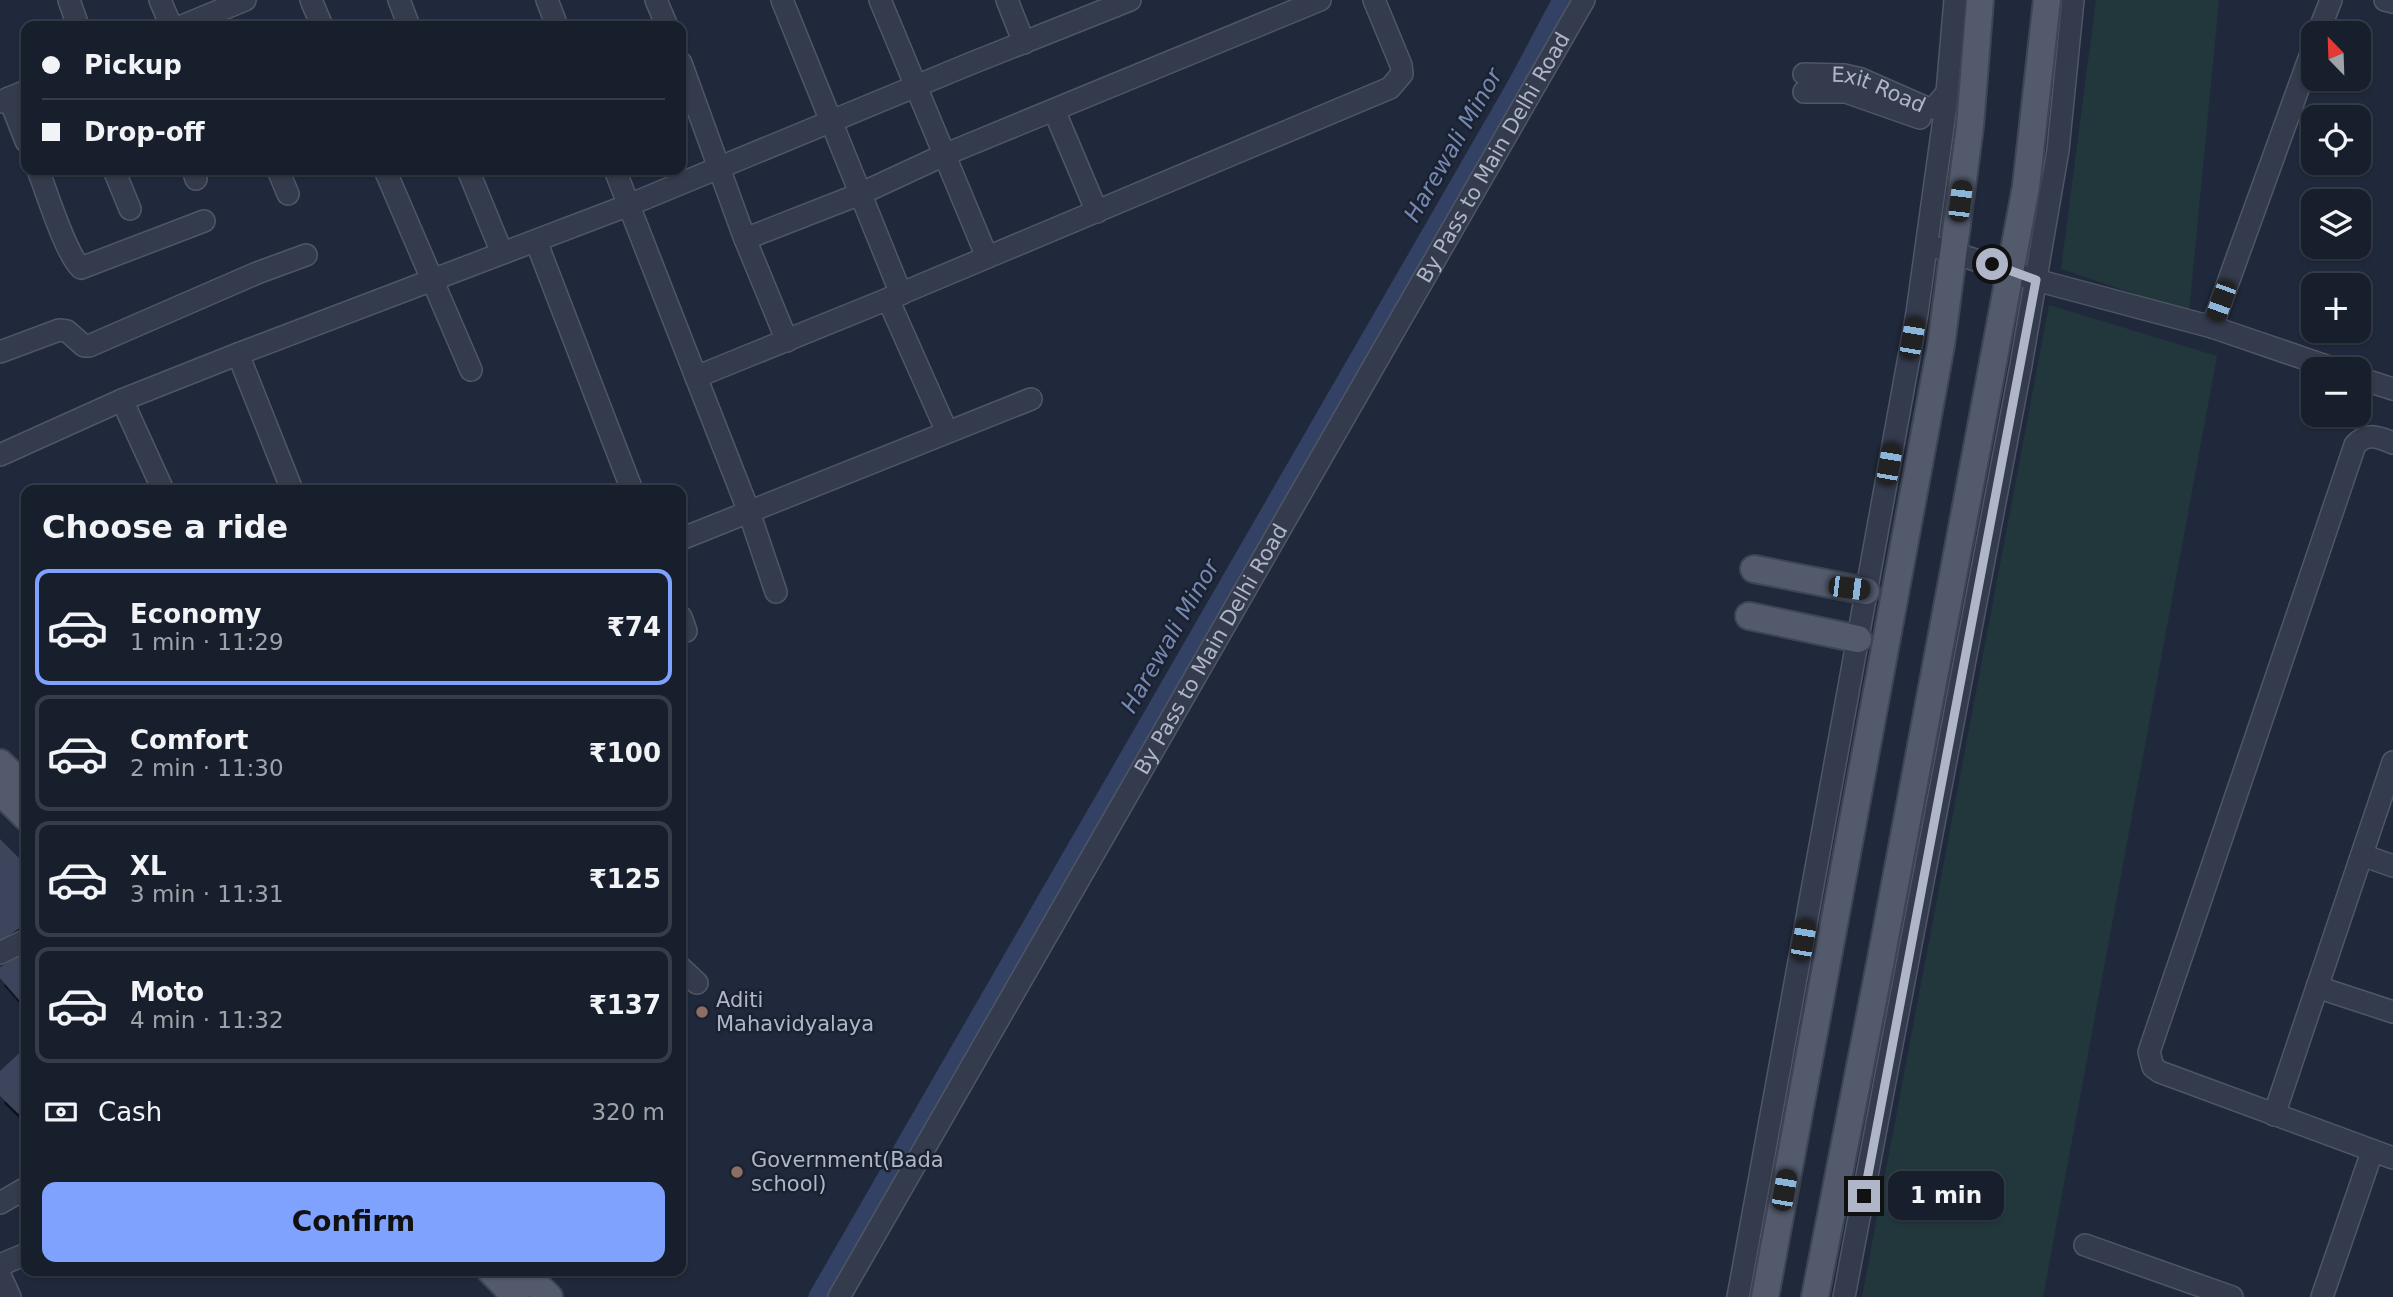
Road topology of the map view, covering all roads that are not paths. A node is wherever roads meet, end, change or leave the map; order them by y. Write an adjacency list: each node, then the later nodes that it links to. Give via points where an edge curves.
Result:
1 (69, 0): 23 (street)
2 (160, 0): 24 (street)
3 (245, 0): 22 (street)
4 (311, 0): 25 (street)
5 (399, 0): 26 (street)
6 (547, 0): 27 (street)
7 (656, 0): 28 (street)
8 (782, 0): 37 (street)
9 (880, 0): 33 (street)
10 (1007, 0): 30 (street)
11 (1320, 0): 36 (street)
12 (1374, 0): 52 (street, via 1401,65 1402,74 1390,88)
13 (1584, 0): 116 (street, By Pass to Main Delhi Road)
14 (1955, 0): 34 (street)
15 (1980, 0): 57 (main road)
16 (2047, 0): 61 (main road, via 2026,187)
17 (2073, 0): 63 (street, via 2058,150)
18 (2331, 0): 29 (street)
19 (2385, 0): 21 (street)
20 (1124, 1): 30 (street)
21 (2393, 2)
22 (217, 19)
23 (77, 21)
24 (169, 21)
25 (320, 21)
26 (407, 21)
27 (555, 21)
28 (665, 21)
29 (2323, 21)
30 (1024, 43): 33 (street)
31 (686, 76): 41 (street)
32 (2301, 81): 65 (street)
33 (916, 86): 37 (street); 40 (street)
34 (1946, 94): 39 (street); 39 (street, Exit Road, via 1934,108 1927,108 1844,75 1804,83 1928,120)
35 (12, 97): 38 (street)
36 (1054, 110): 40 (street); 52 (street)
37 (831, 122): 41 (street); 49 (street)
38 (21, 125)
39 (1941, 137): 56 (street)
40 (944, 155): 49 (street); 60 (street)
41 (720, 167): 50 (street); 54 (street)
42 (40, 175): 53 (street, via 80,268)
43 (116, 175): 51 (street)
44 (280, 175): 48 (street)
45 (387, 175): 62 (street)
46 (470, 175): 58 (street)
47 (617, 175): 50 (street)
48 (289, 194)
49 (860, 194): 54 (street); 64 (street)
50 (629, 205): 55 (street); 71 (street)
51 (130, 209)
52 (1097, 212): 60 (street)
53 (204, 221)
54 (745, 239): 66 (street)
55 (536, 241): 58 (street); 81 (street)
56 (1926, 245): 57 (street); 85 (street)
57 (1953, 252): 61 (street); 118 (main road, via 1941,345)
58 (502, 253): 62 (street)
59 (306, 255): 67 (street, via 89,346 59,330)
60 (986, 257): 64 (street)
61 (2011, 271): 63 (street); 119 (main road)
62 (433, 279): 68 (street); 70 (street)
63 (2036, 280): 65 (street); 120 (street)
64 (894, 297): 66 (street); 76 (street)
65 (2212, 327): 69 (street)
66 (787, 341): 71 (street)
67 (0, 352)
68 (238, 354): 75 (street); 80 (street)
69 (2301, 357)
70 (471, 370)
71 (696, 377): 82 (street)
72 (2371, 382): 73 (street)
73 (2393, 389)
74 (1031, 398): 76 (street)
75 (122, 400): 78 (street); 79 (street)
76 (947, 432): 82 (street)
77 (2393, 443): 102 (street, via 2369,436 2355,445 2149,1052 2153,1067 2160,1072)
78 (0, 454)
79 (161, 485)
80 (290, 485)
81 (630, 485)
82 (749, 512): 83 (street); 86 (street)
83 (686, 538)
84 (1754, 569): 85 (main road)
85 (1866, 591): 88 (street)
86 (776, 592)
87 (1749, 616): 88 (main road)
88 (1858, 639): 117 (street)
89 (2393, 762): 94 (street)
90 (0, 763): 91 (main road)
91 (21, 783)
92 (0, 791): 93 (main road)
93 (21, 812)
94 (2362, 855): 95 (street); 100 (street)
95 (2393, 866)
96 (21, 942): 97 (street)
97 (0, 953)
98 (686, 973): 99 (street)
99 (697, 983)
100 (2317, 987): 101 (street); 102 (street)
101 (2393, 1012)
102 (2274, 1115): 103 (street)
103 (2372, 1152): 104 (street); 122 (street)
104 (2393, 1158)
105 (21, 1191): 106 (street)
106 (0, 1203)
107 (2085, 1245): 121 (street)
108 (21, 1256): 109 (street)
109 (0, 1265)
110 (0, 1275): 113 (street)
111 (496, 1276): 114 (main road)
112 (528, 1276): 115 (main road)
113 (10, 1297)
114 (516, 1297)
115 (549, 1297)
116 (839, 1297)
117 (1738, 1297)
118 (1765, 1297)
119 (1815, 1297)
120 (1844, 1297)
121 (2232, 1297)
122 (2322, 1297)

